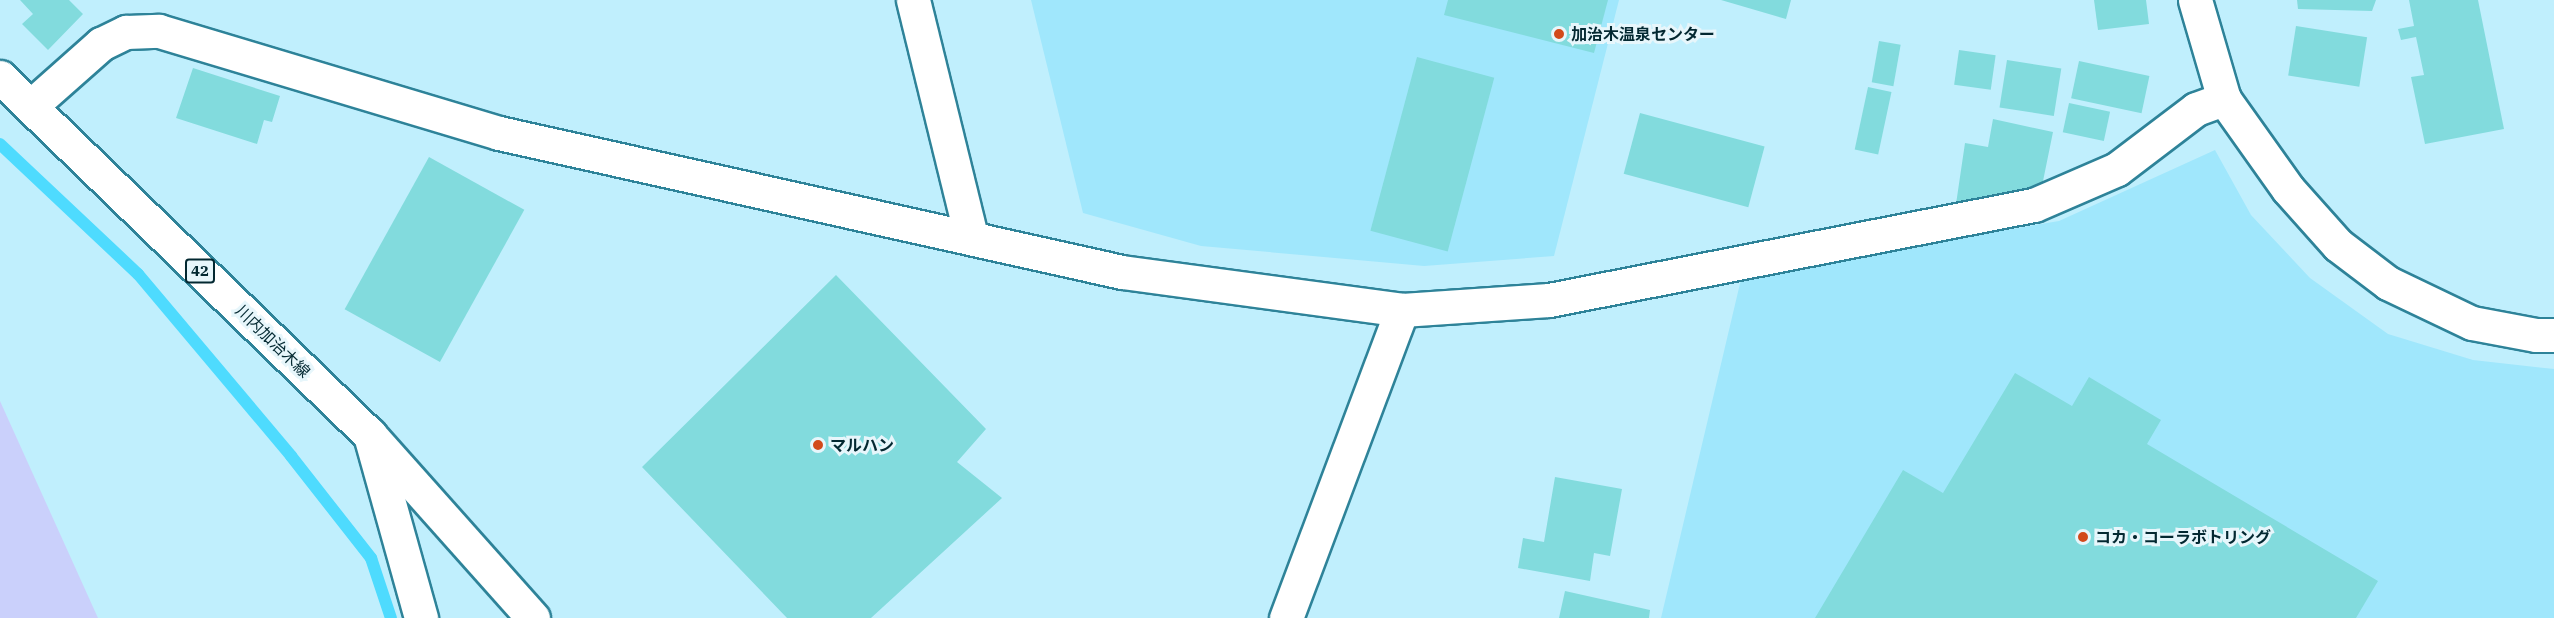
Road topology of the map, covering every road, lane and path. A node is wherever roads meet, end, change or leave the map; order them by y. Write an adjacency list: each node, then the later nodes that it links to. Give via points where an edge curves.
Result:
1 (913, 0): 6 (street)
2 (2195, 0): 4 (street)
3 (0, 77): 5 (street, 川内加治木線 / 42)
4 (2224, 99): 7 (street, via 2196,109 2117,169 2034,206 1549,300); 8 (street, via 2288,189 2338,245 2388,283 2472,323)
5 (31, 106): 6 (street, via 100,44 126,32 159,31 499,133); 9 (street, 川内加治木線 / 42)
6 (971, 237): 7 (street, via 1122,272)
7 (1402, 310): 12 (street)
8 (2554, 335)
9 (370, 435): 10 (street); 11 (street, 川内加治木線 / 42)
10 (421, 618)
11 (532, 618)
12 (1286, 618)

